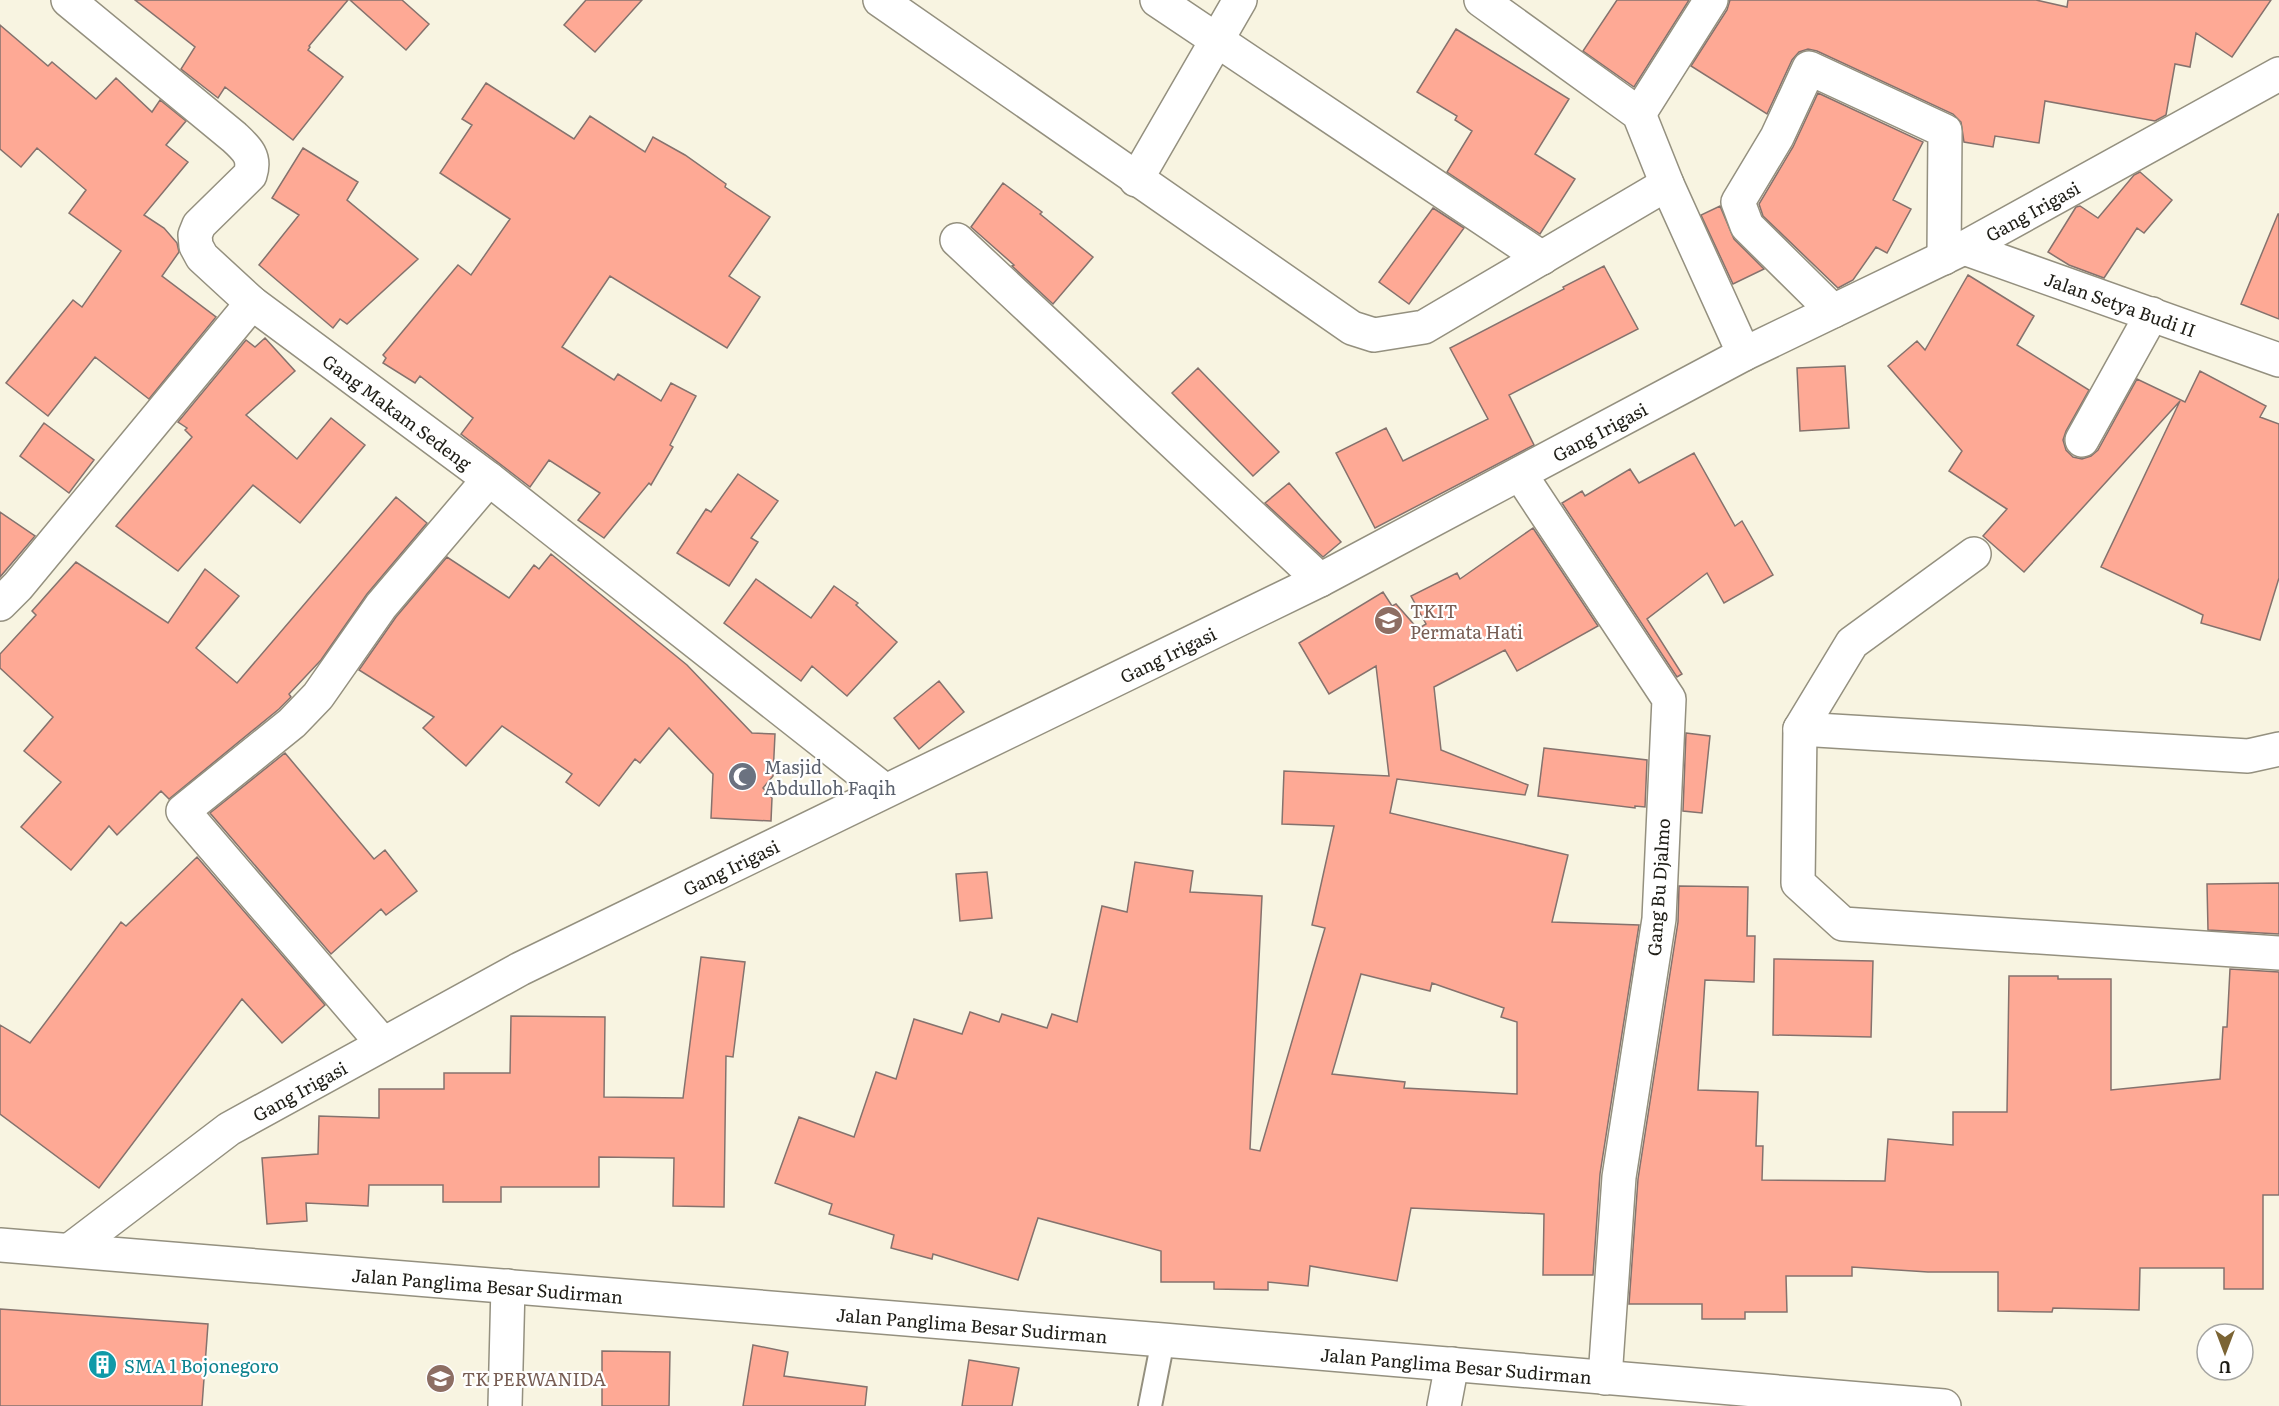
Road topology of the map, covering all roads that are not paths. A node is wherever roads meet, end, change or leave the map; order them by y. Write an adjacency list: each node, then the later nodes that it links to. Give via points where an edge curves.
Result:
1 (68, 0): 15 (street, Gang Makam Sedeng, via 247,148 253,166 250,175 199,225 195,235 202,257)
2 (880, 0): 10 (street)
3 (1158, 0): 7 (street)
4 (1240, 0): 7 (street)
5 (1481, 0): 9 (street)
6 (1711, 0): 9 (street)
7 (1218, 40): 10 (street); 14 (street)
8 (2279, 74): 13 (street, Gang Irigasi)
9 (1639, 114): 11 (street)
10 (1136, 180): 14 (street, via 1352,328 1374,335 1424,327)
11 (1667, 184): 14 (street); 18 (street)
12 (957, 240): 24 (street)
13 (1954, 253): 16 (street, Gang Irigasi); 16 (street, via 1945,131 1809,68 1777,137 1738,202 1747,226); 17 (street, Jalan Setya Budi II)
14 (1542, 258)
15 (252, 303): 22 (street, Gang Makam Sedeng); 25 (street)
16 (1833, 311): 18 (street, Gang Irigasi)
17 (2152, 314): 19 (street, Jalan Setya Budi II); 20 (street)
18 (1744, 354): 21 (street, Gang Irigasi)
19 (2279, 360)
20 (2082, 440)
21 (1520, 474): 24 (street, Gang Irigasi); 36 (street, Gang Bu Djalmo, via 1669,699 1659,919 1619,1177)
22 (489, 479): 28 (street, Gang Makam Sedeng); 30 (street, via 381,606 318,696 292,723 183,811)
23 (1974, 554): 26 (street, via 1852,643)
24 (1320, 580): 28 (street, Gang Irigasi)
25 (0, 604)
26 (1800, 729): 27 (street, via 2248,756); 29 (street, via 1798,883 1844,924)
27 (2279, 749)
28 (884, 790): 30 (street, Gang Irigasi, via 520,969)
29 (2279, 952)
30 (383, 1044): 32 (street, Gang Irigasi, via 229,1129)
31 (0, 1245): 32 (street, Jalan Panglima Besar Sudirman)
32 (70, 1250): 33 (street, Jalan Panglima Besar Sudirman)
33 (508, 1286): 34 (street, Jalan Panglima Besar Sudirman); 38 (street)
34 (1163, 1340): 35 (street, Jalan Panglima Besar Sudirman); 39 (lane)
35 (1452, 1364): 36 (street, Jalan Panglima Besar Sudirman); 40 (street)
36 (1605, 1378): 37 (street, Jalan Panglima Besar Sudirman)
37 (1780, 1400): 41 (street, Jalan Panglima Besar Sudirman)
38 (505, 1406)
39 (1150, 1406)
40 (1444, 1406)
41 (1944, 1406)

